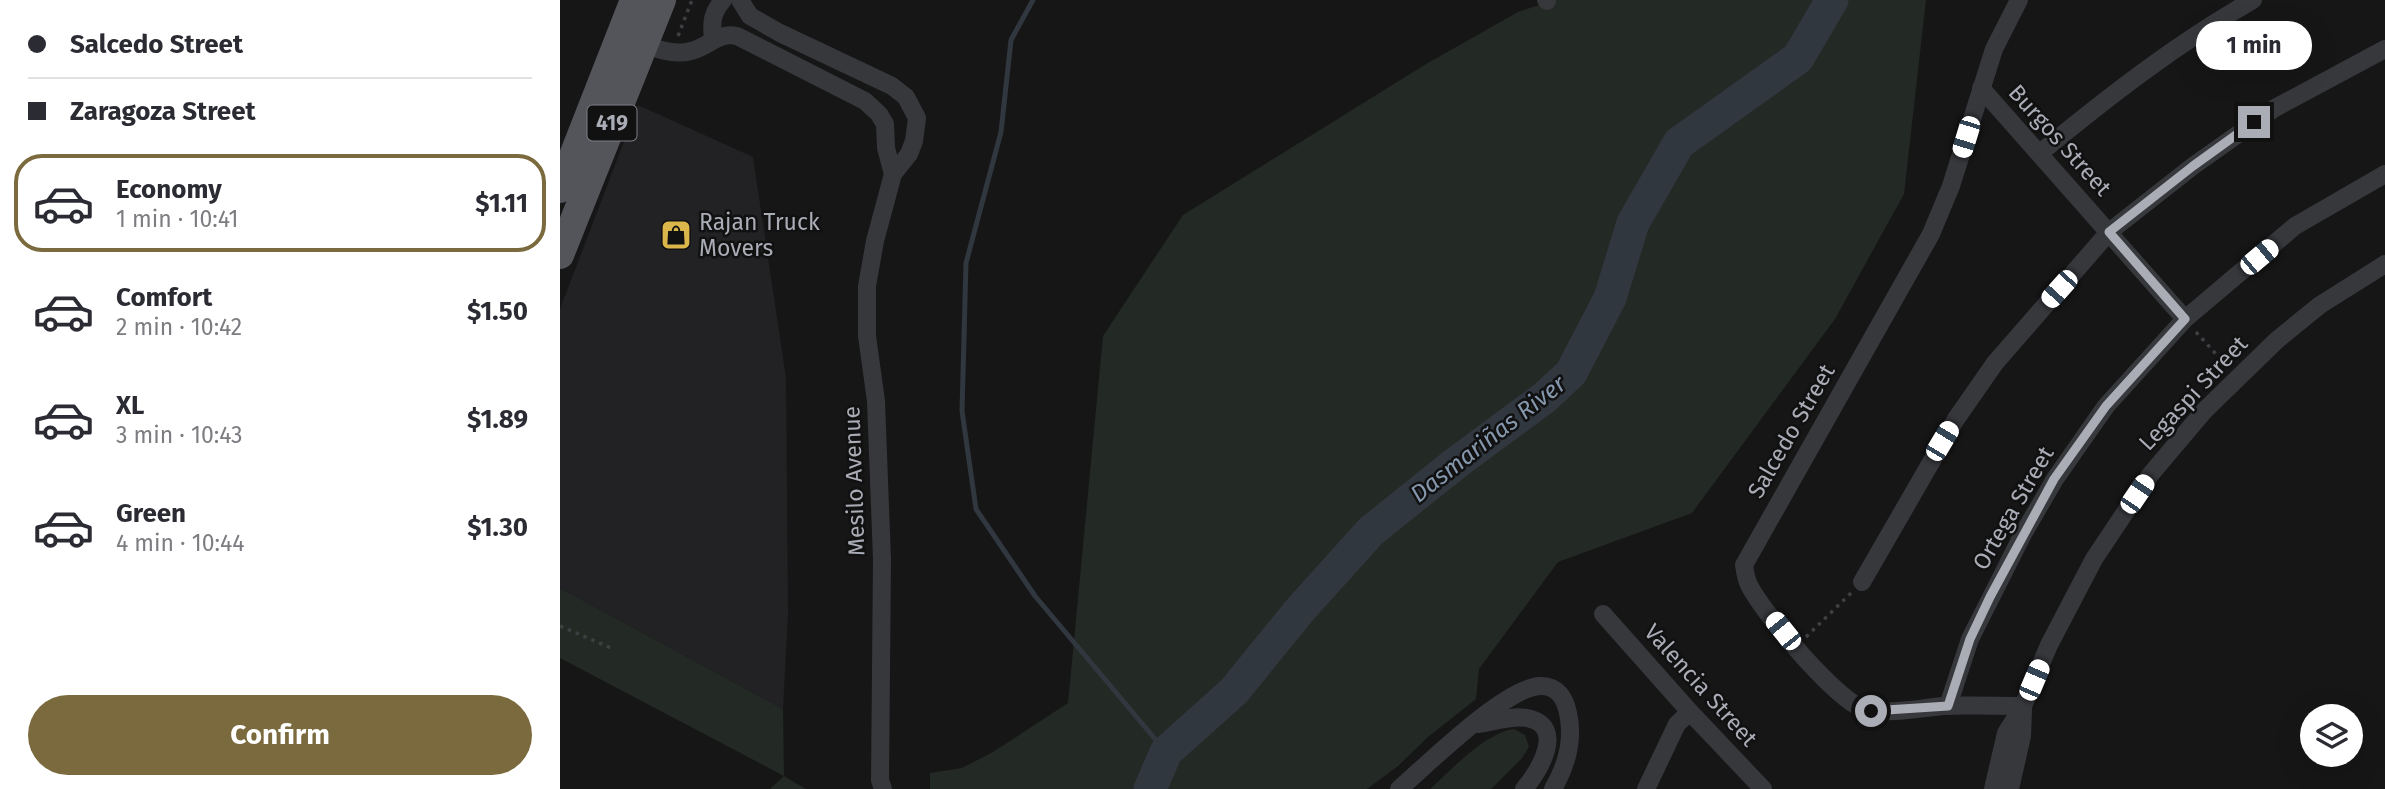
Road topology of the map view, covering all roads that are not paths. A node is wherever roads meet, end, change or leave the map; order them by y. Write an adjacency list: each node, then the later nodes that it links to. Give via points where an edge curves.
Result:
1 (634, 0): 9 (main road, 419)
2 (662, 0): 9 (main road, 419)
3 (723, 0): 8 (street, via 713,12)
4 (740, 0): 7 (street, Mesilo Avenue, via 750,16)
5 (2019, 0): 12 (street, Salcedo Street, via 1994,49)
6 (2253, 0): 13 (street, via 2128,81)
7 (780, 33): 11 (street); 14 (street, Mesilo Avenue, via 906,97 917,118 914,141)
8 (713, 38): 9 (street, Mesilo Avenue, via 691,52 671,52); 11 (street, Mesilo Avenue, via 737,36)
9 (632, 39): 16 (main road, 419); 18 (main road, 419)
10 (2385, 49): 17 (street, via 2275,108)
11 (770, 52): 14 (street, Mesilo Avenue, via 865,101 879,114 885,124)
12 (1981, 88): 13 (street, Burgos Street); 23 (street, Salcedo Street, via 1931,234 1744,565 1758,601 1856,707 1871,711)
13 (2040, 153): 17 (street, Burgos Street)
14 (893, 174): 27 (street, Mesilo Avenue, via 867,286 882,559)
15 (2385, 174): 20 (street, Ortega Street, via 2295,226)
16 (560, 189)
17 (2109, 232): 20 (street, Burgos Street); 21 (street, via 1995,363 1956,419)
18 (560, 255)
19 (2385, 264): 24 (street, Legaspi Street, via 2320,305 2237,376 2150,475 2070,602)
20 (2185, 319): 23 (street, Ortega Street, via 2106,406 2054,479 1970,639)
21 (1862, 582)
22 (1603, 614): 25 (street, Valencia Street)
23 (1948, 706): 24 (street, Salcedo Street)
24 (2023, 706): 33 (street, Legaspi Street, via 2006,733); 34 (street, Legaspi Street, via 2022,736)
25 (1690, 712): 31 (street, via 1677,724); 32 (street, Valencia Street)
26 (1471, 725): 28 (street); 29 (street, via 1525,717 1544,727 1548,748); 30 (street, via 1528,689 1555,689 1567,706 1571,727 1562,774)
27 (883, 789)
28 (1399, 789)
29 (1524, 789)
30 (1553, 789)
31 (1646, 789)
32 (1763, 789)
33 (1993, 789)
34 (2010, 789)

